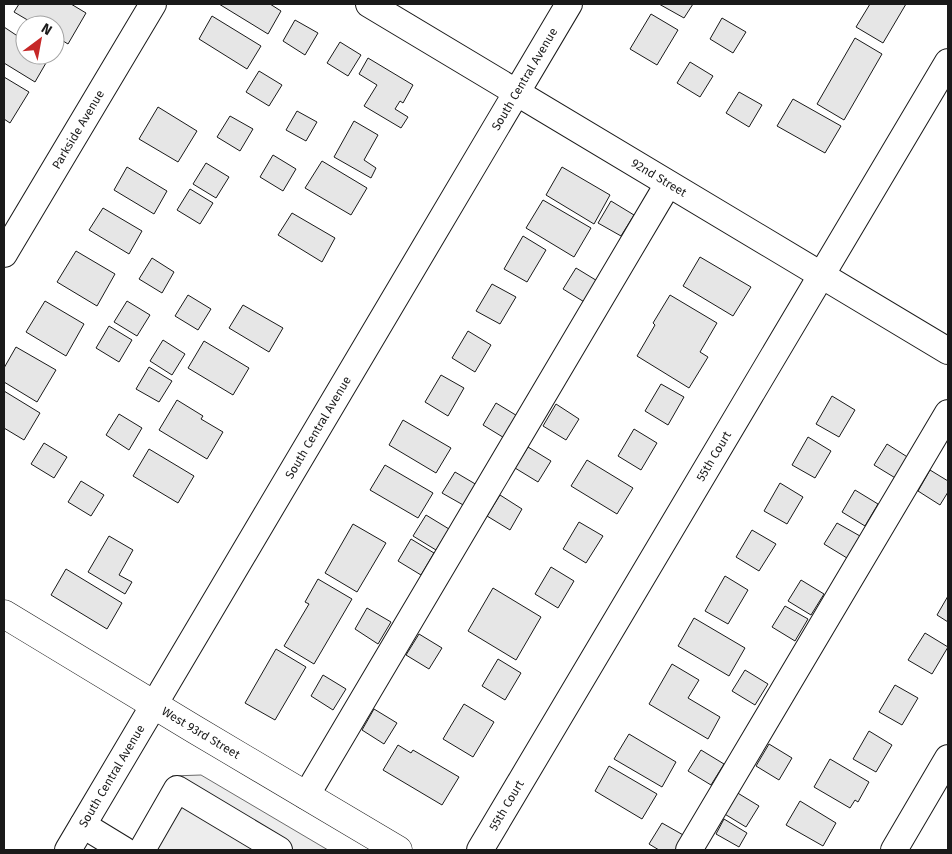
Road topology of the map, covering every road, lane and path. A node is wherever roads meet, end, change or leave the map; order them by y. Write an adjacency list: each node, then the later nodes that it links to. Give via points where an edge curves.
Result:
1 (153, 4): 7 (street, Parkside Avenue)
2 (369, 4): 5 (street, 92nd Street)
3 (569, 4): 5 (street, South Central Avenue)
4 (948, 62): 8 (street, 55th Court)
5 (516, 93): 6 (street, 92nd Street); 12 (street, South Central Avenue)
6 (668, 184): 8 (street, 92nd Street); 14 (street)
7 (4, 254)
8 (822, 275): 9 (street, 92nd Street); 21 (street, 55th Court)
9 (948, 351)
10 (948, 413): 22 (street)
11 (4, 614): 12 (main road, West 93rd Street)
12 (154, 705): 14 (main road, West 93rd Street); 15 (street, South Central Avenue)
13 (948, 758): 23 (street)
14 (306, 796): 20 (main road, West 93rd Street)
15 (82, 825): 16 (street, South Central Avenue); 17 (street)
16 (68, 850)
17 (124, 850)
18 (142, 850): 19 (street, via 178,789)
19 (279, 850)
20 (398, 850)
21 (480, 850)
22 (689, 850)
23 (894, 850)

